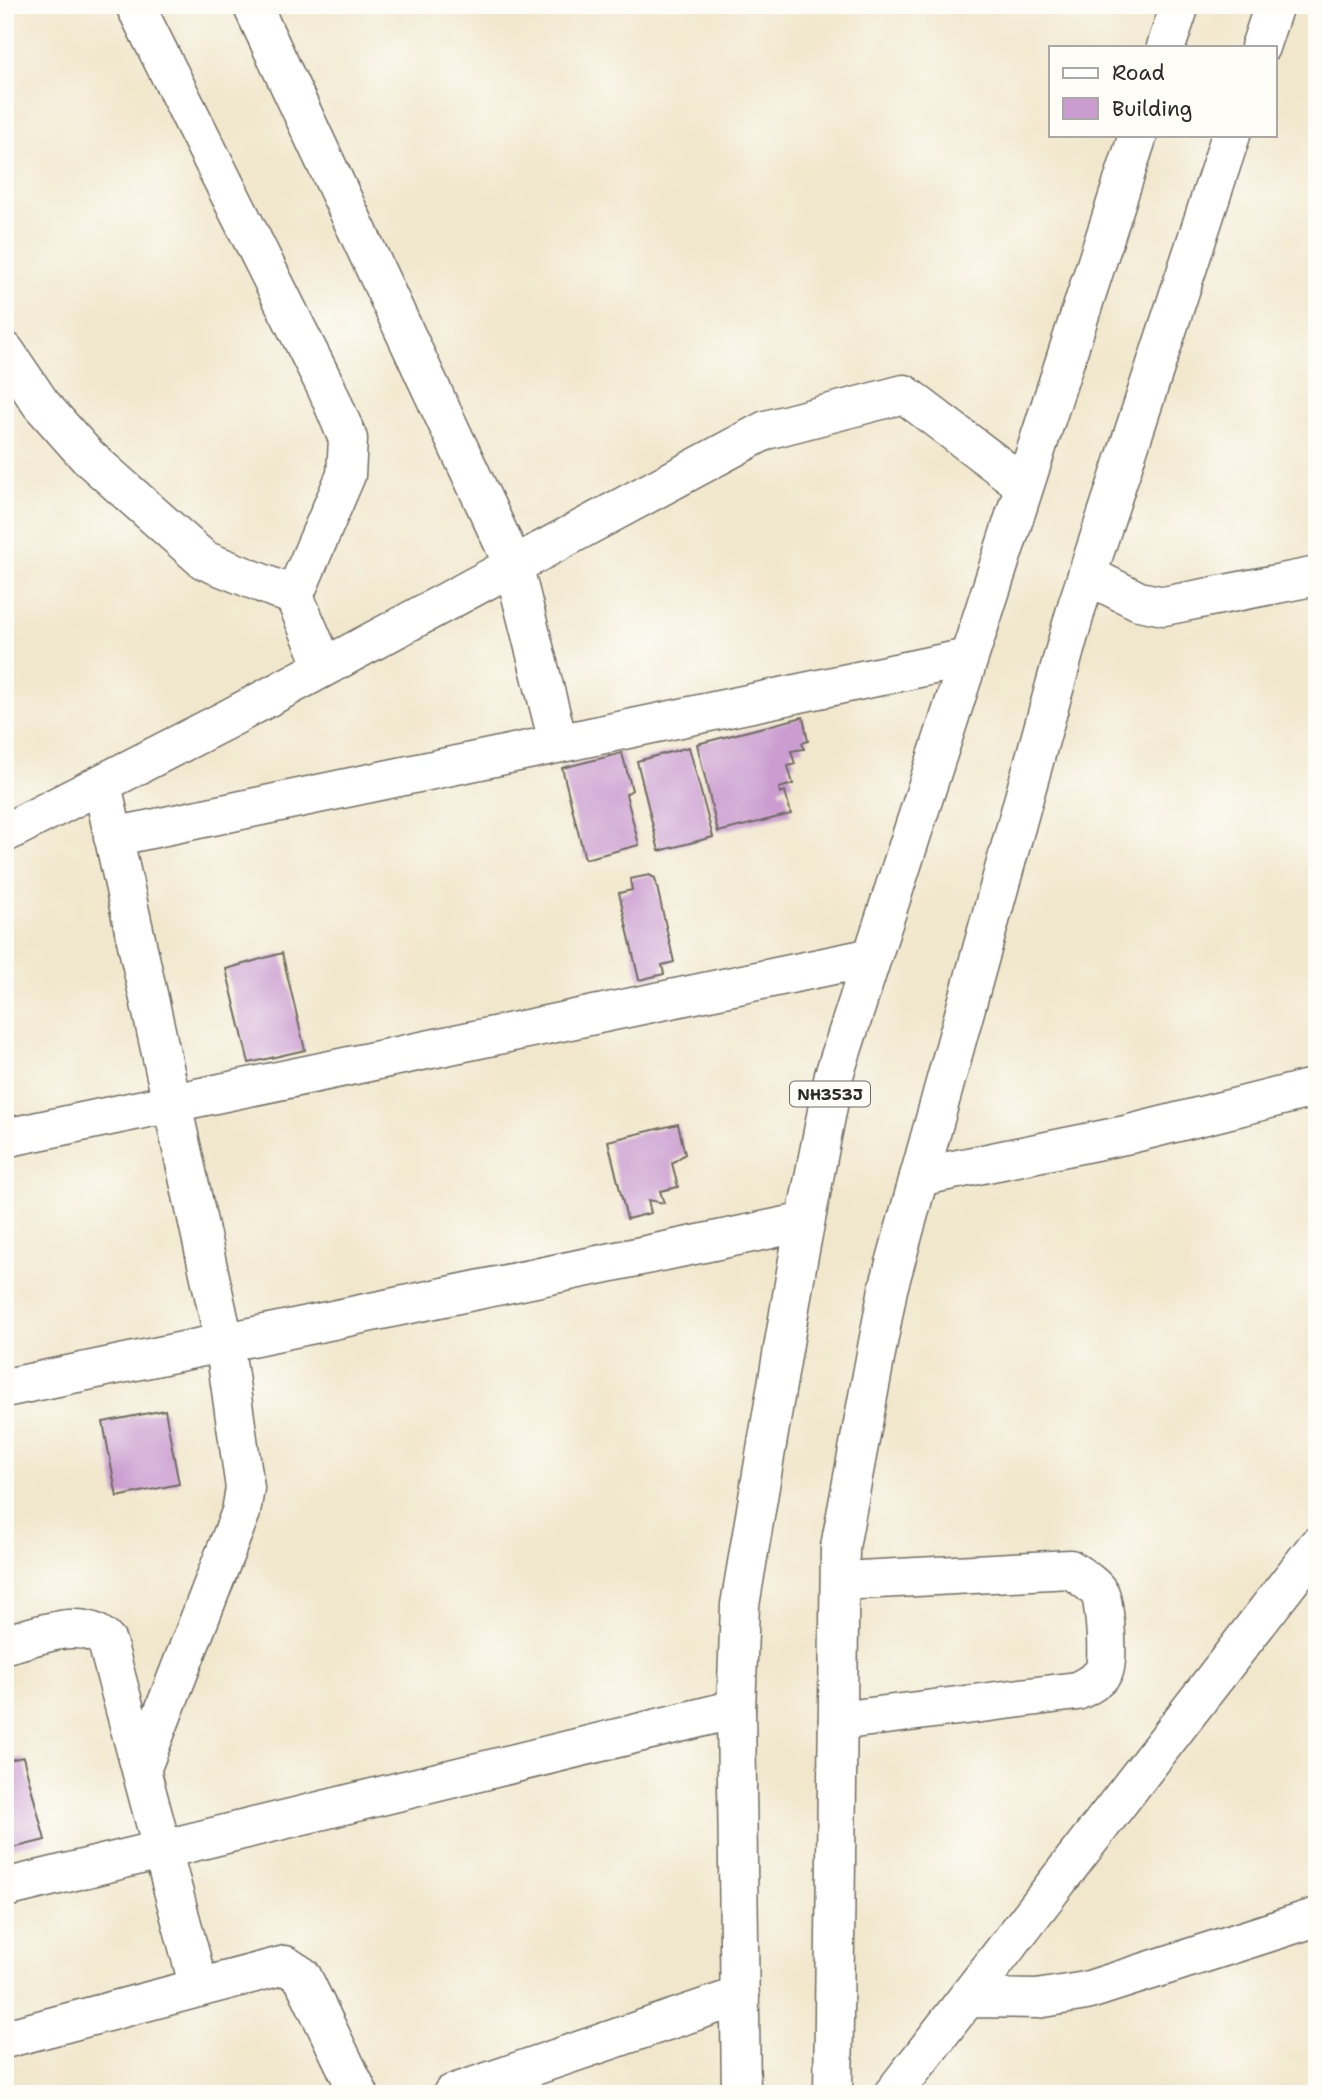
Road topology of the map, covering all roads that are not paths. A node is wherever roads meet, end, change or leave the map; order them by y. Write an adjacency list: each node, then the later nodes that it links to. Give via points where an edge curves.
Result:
1 (135, 5): 14 (main road, via 348,439 346,475)
2 (252, 5): 11 (main road)
3 (1180, 5): 5 (main road)
4 (1274, 5): 6 (main road)
5 (1166, 46)
6 (1260, 46)
7 (1138, 136): 10 (main road, NH353J)
8 (1231, 136): 12 (main road)
9 (5, 351): 14 (main road, via 41,404 87,456 204,560)
10 (1024, 485): 11 (main road, via 904,394 766,430); 15 (main road, NH353J)
11 (513, 564): 16 (main road); 17 (main road)
12 (1087, 575): 13 (main road, via 1139,601 1164,606); 25 (main road)
13 (1317, 576)
14 (294, 596): 16 (main road)
15 (967, 658): 17 (main road); 21 (main road, NH353J)
16 (324, 666): 18 (main road)
17 (558, 742): 20 (main road)
18 (102, 784): 19 (main road); 20 (main road)
19 (5, 833)
20 (113, 837): 23 (main road)
21 (872, 957): 23 (main road); 26 (main road, NH353J, via 834,1075)
22 (1317, 1087): 25 (main road)
23 (173, 1103): 24 (main road); 27 (main road)
24 (5, 1138)
25 (919, 1178): 30 (main road, via 888,1289 840,1547)
26 (805, 1222): 27 (main road); 32 (main road, NH353J, via 740,1605)
27 (224, 1340): 28 (main road); 34 (main road, via 242,1451 245,1488 241,1512)
28 (5, 1388)
29 (1317, 1546): 40 (main road)
30 (840, 1581): 33 (main road); 33 (main road, via 1070,1569 1100,1595 1107,1660 1094,1682 1077,1691)
31 (5, 1644): 34 (main road, via 77,1628 101,1635 107,1642)
32 (736, 1709): 35 (main road); 39 (main road, NH353J)
33 (838, 1721): 45 (main road)
34 (141, 1770): 35 (main road)
35 (162, 1850): 36 (main road); 38 (main road)
36 (5, 1888)
37 (1317, 1917): 40 (main road, via 1086,1991 1037,1999)
38 (199, 1988): 41 (main road); 42 (main road, via 285,1965 295,1969)
39 (740, 1996): 43 (main road); 44 (main road, NH353J)
40 (970, 1998): 46 (main road)
41 (5, 2039)
42 (359, 2094)
43 (452, 2094)
44 (741, 2094)
45 (833, 2094)
46 (893, 2094)

